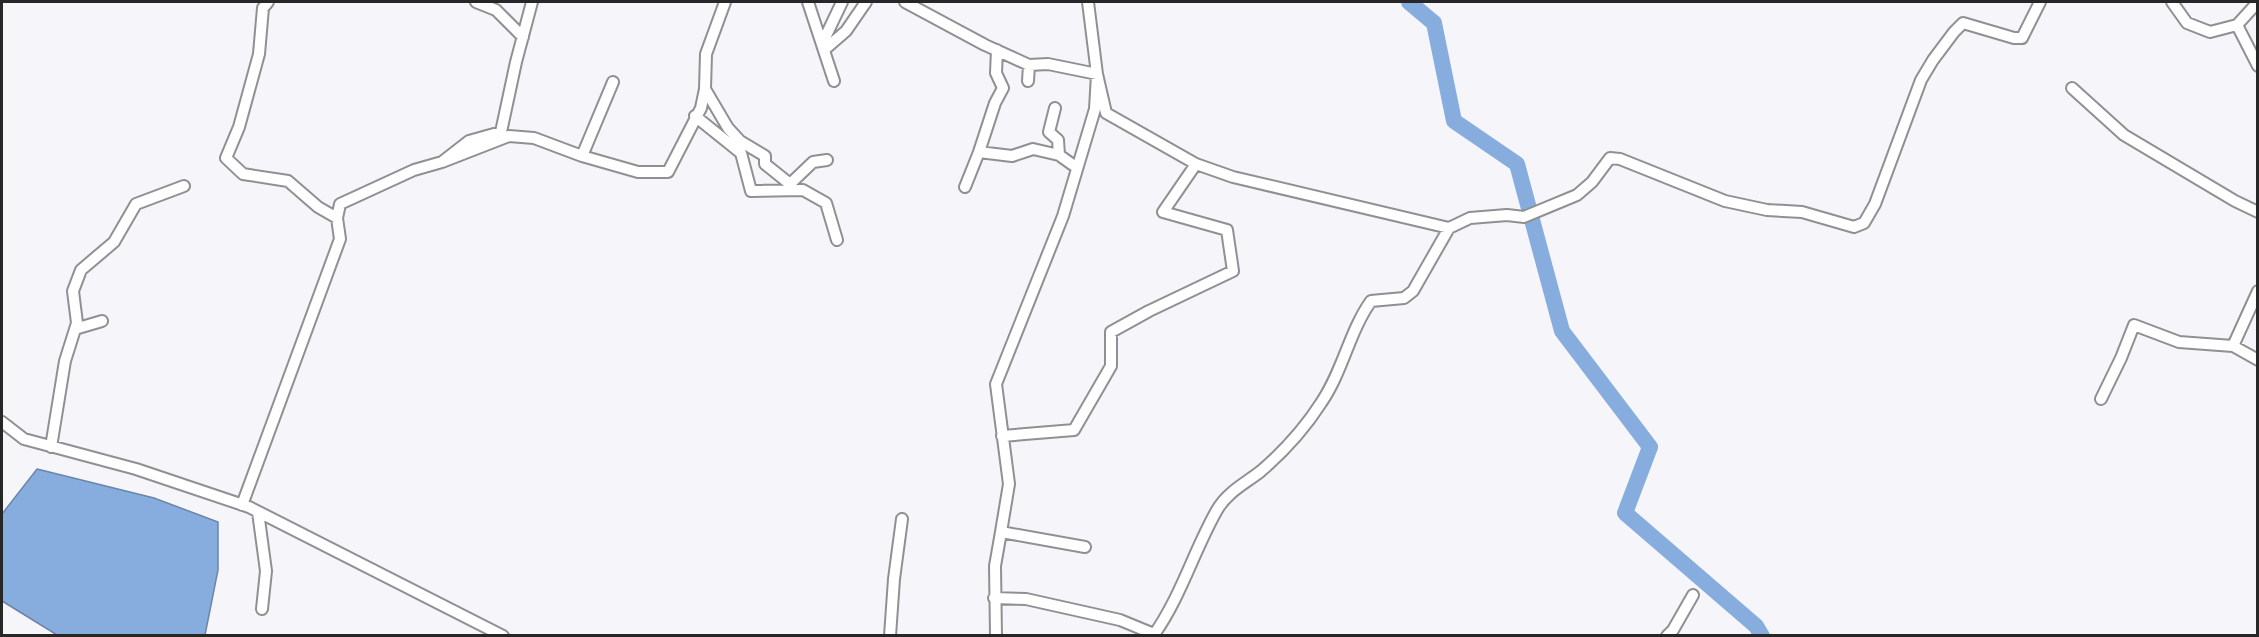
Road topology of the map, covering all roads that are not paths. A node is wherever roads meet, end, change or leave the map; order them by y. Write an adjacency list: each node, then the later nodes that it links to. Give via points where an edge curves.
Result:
1 (268, 2): 37 (street, via 263,8 259,54 226,158 243,174 288,181 318,207)
2 (476, 2): 14 (street, via 496,10)
3 (532, 2): 14 (street)
4 (725, 2): 24 (street, via 706,54)
5 (808, 2): 15 (street)
6 (842, 2): 15 (street)
7 (866, 2): 15 (street, via 846,31)
8 (905, 2): 16 (street)
9 (1088, 2): 19 (street)
10 (2040, 2): 38 (street, via 2022,38 1963,23 1954,32 1921,80 1875,204 1864,223 1854,227 1802,212 1725,201 1610,158 1576,195 1524,218 1470,218)
11 (2172, 2): 13 (street, via 2187,23 2210,32)
12 (2258, 3): 13 (street)
13 (2237, 25): 18 (street)
14 (522, 37): 31 (street, via 501,132 469,141)
15 (823, 47): 20 (street)
16 (997, 50): 17 (street); 27 (street, via 996,73 1003,88)
17 (1029, 65): 19 (street, via 1048,64); 21 (street)
18 (2258, 66)
19 (1097, 74): 32 (street, via 1106,113); 33 (street, via 1095,109)
20 (834, 81)
21 (1028, 81)
22 (613, 82): 29 (street)
23 (2072, 88): 36 (street, via 2124,135)
24 (705, 89): 26 (street); 30 (street, via 740,141 765,156 765,164 790,184 813,162)
25 (1055, 108): 28 (street, via 1049,132 1058,140)
26 (696, 116): 29 (street, via 668,172 638,172); 39 (street, via 741,153 751,191 803,190 826,203)
27 (980, 152): 28 (street, via 1012,156 1033,149); 35 (street)
28 (1059, 155): 33 (street)
29 (582, 156): 31 (street, via 534,138 509,136)
30 (826, 160)
31 (442, 162): 37 (street, via 414,170 340,204)
32 (1197, 164): 38 (street, via 1233,177); 47 (street, via 1162,212 1227,230 1233,271 1111,332 1111,366 1074,430)
33 (1077, 165): 47 (street, via 1063,216 996,384)
34 (184, 186): 42 (street, via 136,204 114,242 81,270 74,291)
35 (965, 187)
36 (2258, 212)
37 (338, 218): 49 (street, via 340,239)
38 (1449, 228): 57 (street, via 1413,291 1404,298 1371,301 1322,403 1291,441 1218,508)
39 (837, 240)
40 (2258, 291): 43 (street)
41 (102, 321): 42 (street)
42 (75, 329): 48 (street, via 65,361)
43 (2233, 346): 44 (street); 45 (street, via 2179,342 2134,325)
44 (2258, 360)
45 (2101, 399)
46 (2, 422): 48 (street, via 24,440)
47 (1002, 436): 52 (street, via 1009,484)
48 (51, 447): 49 (street)
49 (242, 505): 50 (street)
50 (258, 512): 56 (street, via 266,571); 58 (street)
51 (902, 519): 59 (street)
52 (1001, 532): 53 (street); 55 (street, via 994,566)
53 (1085, 547)
54 (1693, 595): 61 (street)
55 (994, 598): 57 (street, via 1026,599 1120,620); 60 (street)
56 (262, 609)
57 (1154, 635)
58 (504, 636)
59 (890, 636)
60 (996, 636)
61 (1667, 636)

